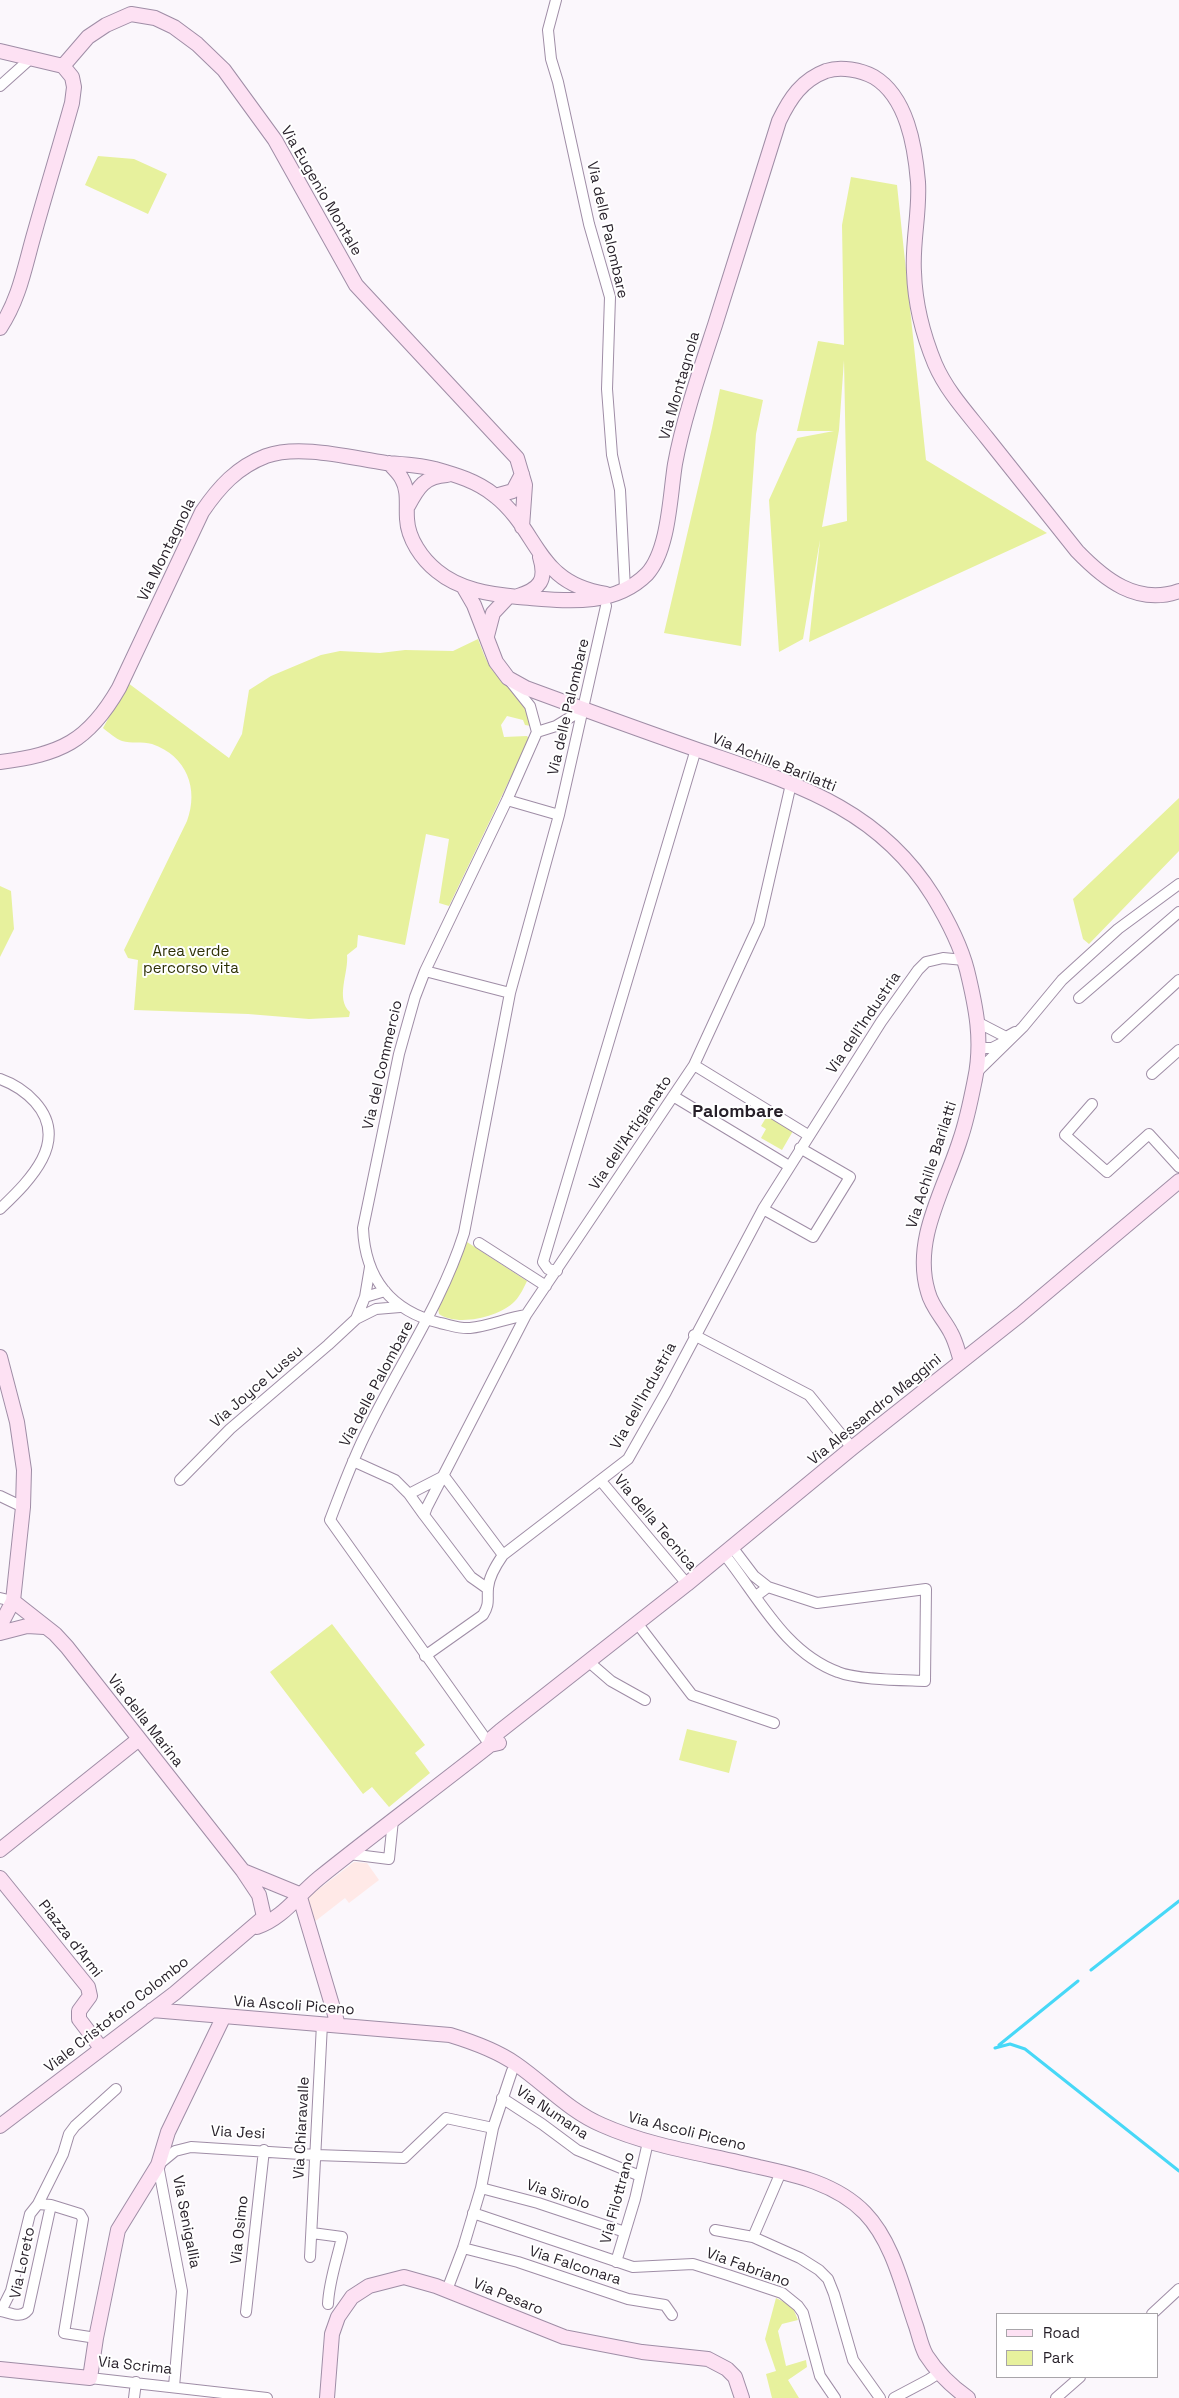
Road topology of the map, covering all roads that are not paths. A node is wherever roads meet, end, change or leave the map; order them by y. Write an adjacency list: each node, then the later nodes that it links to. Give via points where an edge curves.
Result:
1 (556, 0): 15 (street, Via delle Palombare, via 548,30 551,59 589,224 610,297 607,390 612,455 620,490)
2 (0, 50): 3 (street)
3 (29, 60): 4 (street); 5 (street)
4 (63, 66): 6 (street, via 72,76 72,103 22,283); 8 (street, Via Eugenio Montale, via 88,37 131,14 155,18 197,44 224,70 275,140 356,285 512,451)
5 (0, 86)
6 (0, 328)
7 (389, 463): 9 (street, Via Montagnola, via 433,468); 11 (street, via 402,479); 26 (street, Via Montagnola, via 291,452 268,455 231,476 202,512 119,688 104,713 88,731 67,745 29,758)
8 (522, 474): 10 (street, via 513,491); 12 (street, Via Eugenio Montale, via 525,493)
9 (454, 475): 10 (street, Via Montagnola); 11 (street, via 431,477 417,489)
10 (495, 496): 12 (street, Via Montagnola)
11 (408, 506): 14 (street, via 407,520 421,554 437,572)
12 (522, 527): 13 (street, Via Montagnola)
13 (540, 555): 17 (street, via 544,571 536,589); 18 (street, Via Montagnola, via 566,581)
14 (462, 586): 17 (street); 19 (street, Via Achille Barilatti)
15 (625, 589): 16 (street, Via Montagnola, via 648,573 661,549 676,460 701,369 779,121 789,100 800,87 820,73 840,69 854,70 879,81 897,100 909,131 918,182 914,272 917,300 936,365 953,395 1096,571 1112,583 1140,594 1156,596); 18 (street, Via Montagnola)
16 (1179, 591)
17 (513, 596): 18 (street); 19 (street, via 493,614)
18 (609, 600): 21 (street, Via delle Palombare)
19 (487, 636): 20 (street, Via Achille Barilatti, via 496,662)
20 (508, 678): 21 (street, Via Achille Barilatti); 24 (street, Via Achille Barilatti, via 530,706)
21 (584, 709): 22 (street); 23 (street, Via delle Palombare); 25 (street, Via Achille Barilatti)
22 (556, 726): 23 (street); 24 (street)
23 (580, 729): 29 (street, Via delle Palombare)
24 (538, 732): 28 (street, Via del Commercio)
25 (696, 749): 27 (street, Via Achille Barilatti); 57 (street, via 543,1262 548,1269)
26 (0, 762)
27 (791, 784): 32 (street, Via Achille Barilatti, via 859,818 910,863 942,911); 42 (street, Via dell'Artigianato, via 759,924)
28 (507, 800): 29 (street); 33 (street, Via del Commercio)
29 (559, 815): 35 (street, Via delle Palombare)
30 (1179, 884): 39 (street, via 1118,929 1062,980 1018,1031)
31 (1179, 912): 36 (street)
32 (964, 960): 37 (street, Via Achille Barilatti); 48 (street, Via dell'Industria, via 942,958 926,962 918,970)
33 (425, 971): 35 (street); 56 (street, Via del Commercio, via 399,1054 368,1200 363,1228)
34 (1179, 980): 38 (street)
35 (510, 993): 65 (street, Via delle Palombare, via 464,1233)
36 (1079, 998)
37 (978, 1023): 39 (street); 40 (street, Via Achille Barilatti)
38 (1117, 1037)
39 (1008, 1038): 40 (street, via 990,1040); 43 (street)
40 (979, 1048): 43 (street, Via Achille Barilatti)
41 (1179, 1050): 44 (street)
42 (694, 1066): 46 (street, Via dell'Artigianato); 48 (street)
43 (976, 1073): 66 (street, Via Achille Barilatti, via 960,1140 933,1215 923,1255 927,1291)
44 (1152, 1074)
45 (0, 1079): 53 (street, via 25,1092 42,1111 48,1138 40,1165)
46 (673, 1096): 50 (street); 57 (street, Via dell'Artigianato)
47 (1092, 1104): 51 (street, via 1065,1135 1107,1172 1148,1134)
48 (808, 1135): 49 (street, Via dell'Industria)
49 (800, 1148): 50 (street, Via dell'Industria); 54 (street, via 850,1177 813,1237)
50 (789, 1166): 54 (street, Via dell'Industria)
51 (1179, 1167)
52 (1179, 1181): 68 (street, Via Alessandro Maggini)
53 (0, 1209)
54 (763, 1209): 67 (street, Via dell'Industria)
55 (479, 1243): 58 (street)
56 (370, 1268): 59 (street, Via del Commercio); 60 (street, Via Joyce Lussu)
57 (557, 1271): 58 (street, Via dell'Artigianato)
58 (546, 1286): 63 (street, Via dell'Artigianato)
59 (385, 1291): 60 (street); 61 (street, Via del Commercio); 62 (street)
60 (365, 1298): 64 (street, Via Joyce Lussu)
61 (400, 1307): 62 (street, Via Joyce Lussu); 65 (street, Via del Commercio)
62 (376, 1309): 64 (street, Via Joyce Lussu)
63 (526, 1315): 65 (street, Via del Commercio, via 469,1328); 73 (street, Via dell'Artigianato)
64 (356, 1319): 74 (street, Via Joyce Lussu, via 230,1429)
65 (427, 1320): 72 (street, Via delle Palombare)
66 (951, 1333): 68 (street, Via Achille Barilatti); 70 (street, Via Achille Barilatti)
67 (694, 1335): 71 (street, via 809,1395); 75 (street, Via dell'Industria, via 632,1453)
68 (975, 1350): 70 (street, Via Alessandro Maggini)
69 (0, 1357): 78 (street, via 22,1448)
70 (961, 1361): 71 (street, Via Alessandro Maggini)
71 (852, 1448): 80 (street, Via Alessandro Maggini)
72 (353, 1461): 76 (street, via 395,1480); 91 (street, Via delle Palombare, via 330,1520)
73 (444, 1476): 76 (street); 79 (street, Via dell'Artigianato); 81 (street)
74 (180, 1480)
75 (601, 1481): 81 (street, Via dell'Industria); 82 (street, Via della Tecnica)
76 (409, 1494): 79 (street)
77 (0, 1496): 78 (street)
78 (23, 1507): 86 (street)
79 (424, 1515): 84 (street, via 472,1577)
80 (728, 1551): 82 (street, Via Alessandro Maggini); 83 (street); 85 (street)
81 (503, 1555): 84 (street, via 492,1573)
82 (687, 1584): 87 (street, Via Alessandro Maggini)
83 (768, 1587): 85 (street); 85 (street, via 816,1603 926,1590 925,1681 839,1673 809,1658 778,1627)
84 (488, 1589): 91 (street, via 489,1605 483,1615)
85 (756, 1596)
86 (7, 1599): 88 (street); 89 (street, Via della Marina)
87 (637, 1623): 92 (street, Via Alessandro Maggini); 94 (street, via 692,1695)
88 (0, 1626)
89 (44, 1626): 90 (street, via 26,1626); 95 (street, Via della Marina, via 67,1647)
90 (0, 1633)
91 (425, 1656): 96 (street, Via delle Palombare)
92 (589, 1662): 93 (street, via 611,1681); 96 (street, Via Alessandro Maggini, via 521,1717 499,1743)
93 (645, 1700)
94 (774, 1723)
95 (139, 1740): 98 (street); 100 (street, Via della Marina)
96 (490, 1745): 97 (street, Viale Cristoforo Colombo)
97 (392, 1820): 99 (street, Viale Cristoforo Colombo); 99 (street, via 389,1859)
98 (0, 1850)
99 (349, 1854): 102 (street, Viale Cristoforo Colombo)
100 (243, 1871): 102 (street, Via della Marina); 103 (street, Via della Marina, via 259,1895)
101 (0, 1878): 109 (street, Piazza d'Armi, via 88,1987 90,1996 79,2011 78,2019)
102 (299, 1894): 104 (street, Viale Cristoforo Colombo, via 272,1921); 108 (street)
103 (264, 1917): 104 (street, Viale Cristoforo Colombo)
104 (251, 1928): 105 (street, Viale Cristoforo Colombo)
105 (152, 2010): 106 (street, Via Ascoli Piceno); 109 (street, Viale Cristoforo Colombo)
106 (223, 2018): 107 (street, Via Ascoli Piceno); 118 (street, Via Senigallia, via 168,2132)
107 (322, 2024): 108 (street, Via Ascoli Piceno); 117 (street, Via Chiaravalle)
108 (338, 2025): 115 (street, Via Ascoli Piceno, via 440,2034 466,2040 516,2064 602,2126)
109 (101, 2048): 113 (street, Viale Cristoforo Colombo)
110 (512, 2071): 112 (street)
111 (116, 2089): 122 (street, Via Loreto, via 69,2134 63,2154)
112 (502, 2098): 114 (street); 120 (street, Via Numana, via 577,2150)
113 (0, 2126)
114 (493, 2128): 117 (street, Via Jesi, via 446,2118 404,2158); 121 (street)
115 (648, 2142): 119 (street, Via Ascoli Piceno); 120 (street, Via Filottrano)
116 (264, 2150): 117 (street, Via Jesi); 118 (street, Via Jesi, via 191,2147 175,2151); 135 (street, Via Osimo)
117 (316, 2155): 127 (street, Via Chiaravalle)
118 (158, 2165): 139 (street, Via Jesi, via 118,2230); 145 (street, Via Senigallia, via 182,2291)
119 (781, 2172): 128 (street); 141 (street, Via Ascoli Piceno, via 818,2183 843,2195 870,2219 890,2253 925,2353)
120 (640, 2176): 126 (street, Via Filottrano)
121 (481, 2188): 124 (street); 126 (street, Via Sirolo)
122 (38, 2204): 123 (street); 136 (street, Via Loreto, via 30,2214 11,2291)
123 (50, 2205): 136 (street, Via Loreto, via 28,2310 20,2315); 139 (street, via 80,2214 83,2219 64,2334)
124 (473, 2213): 129 (street); 131 (street, Via Fabriano)
125 (715, 2230): 128 (street)
126 (625, 2232): 131 (street, Via Filottrano)
127 (312, 2233): 130 (street, Via Chiaravalle); 134 (street, via 342,2237 330,2281)
128 (753, 2237): 152 (street, via 800,2258 828,2279 853,2360)
129 (464, 2248): 133 (street); 138 (street, Via Falconara, via 518,2262 628,2299 665,2305)
130 (310, 2257)
131 (616, 2262): 151 (street, Via Fabriano, via 649,2268 693,2264 782,2293 803,2313 820,2376)
132 (1179, 2289): 137 (street)
133 (447, 2290): 149 (street, Via Pesaro, via 404,2277 369,2286 352,2297 338,2317 332,2334); 150 (street, Via Pesaro, via 564,2337 642,2352 708,2359 735,2377)
134 (328, 2304)
135 (246, 2312)
136 (1, 2313)
137 (1153, 2313)
138 (672, 2315)
139 (96, 2338): 142 (street, Via Jesi)
140 (0, 2369): 142 (street, Via Scrima)
141 (939, 2372): 153 (street); 154 (street, Via Ascoli Piceno)
142 (90, 2378): 144 (street, Via Scrima)
143 (1079, 2378): 155 (street)
144 (136, 2382): 145 (street, Via Scrima); 147 (street)
145 (174, 2387): 146 (street, Via Scrima)
146 (232, 2396): 148 (street, Via Scrima)
147 (134, 2398)
148 (267, 2398)
149 (327, 2398)
150 (742, 2398)
151 (835, 2398)
152 (880, 2398)
153 (894, 2398)
154 (968, 2398)
155 (1056, 2398)

